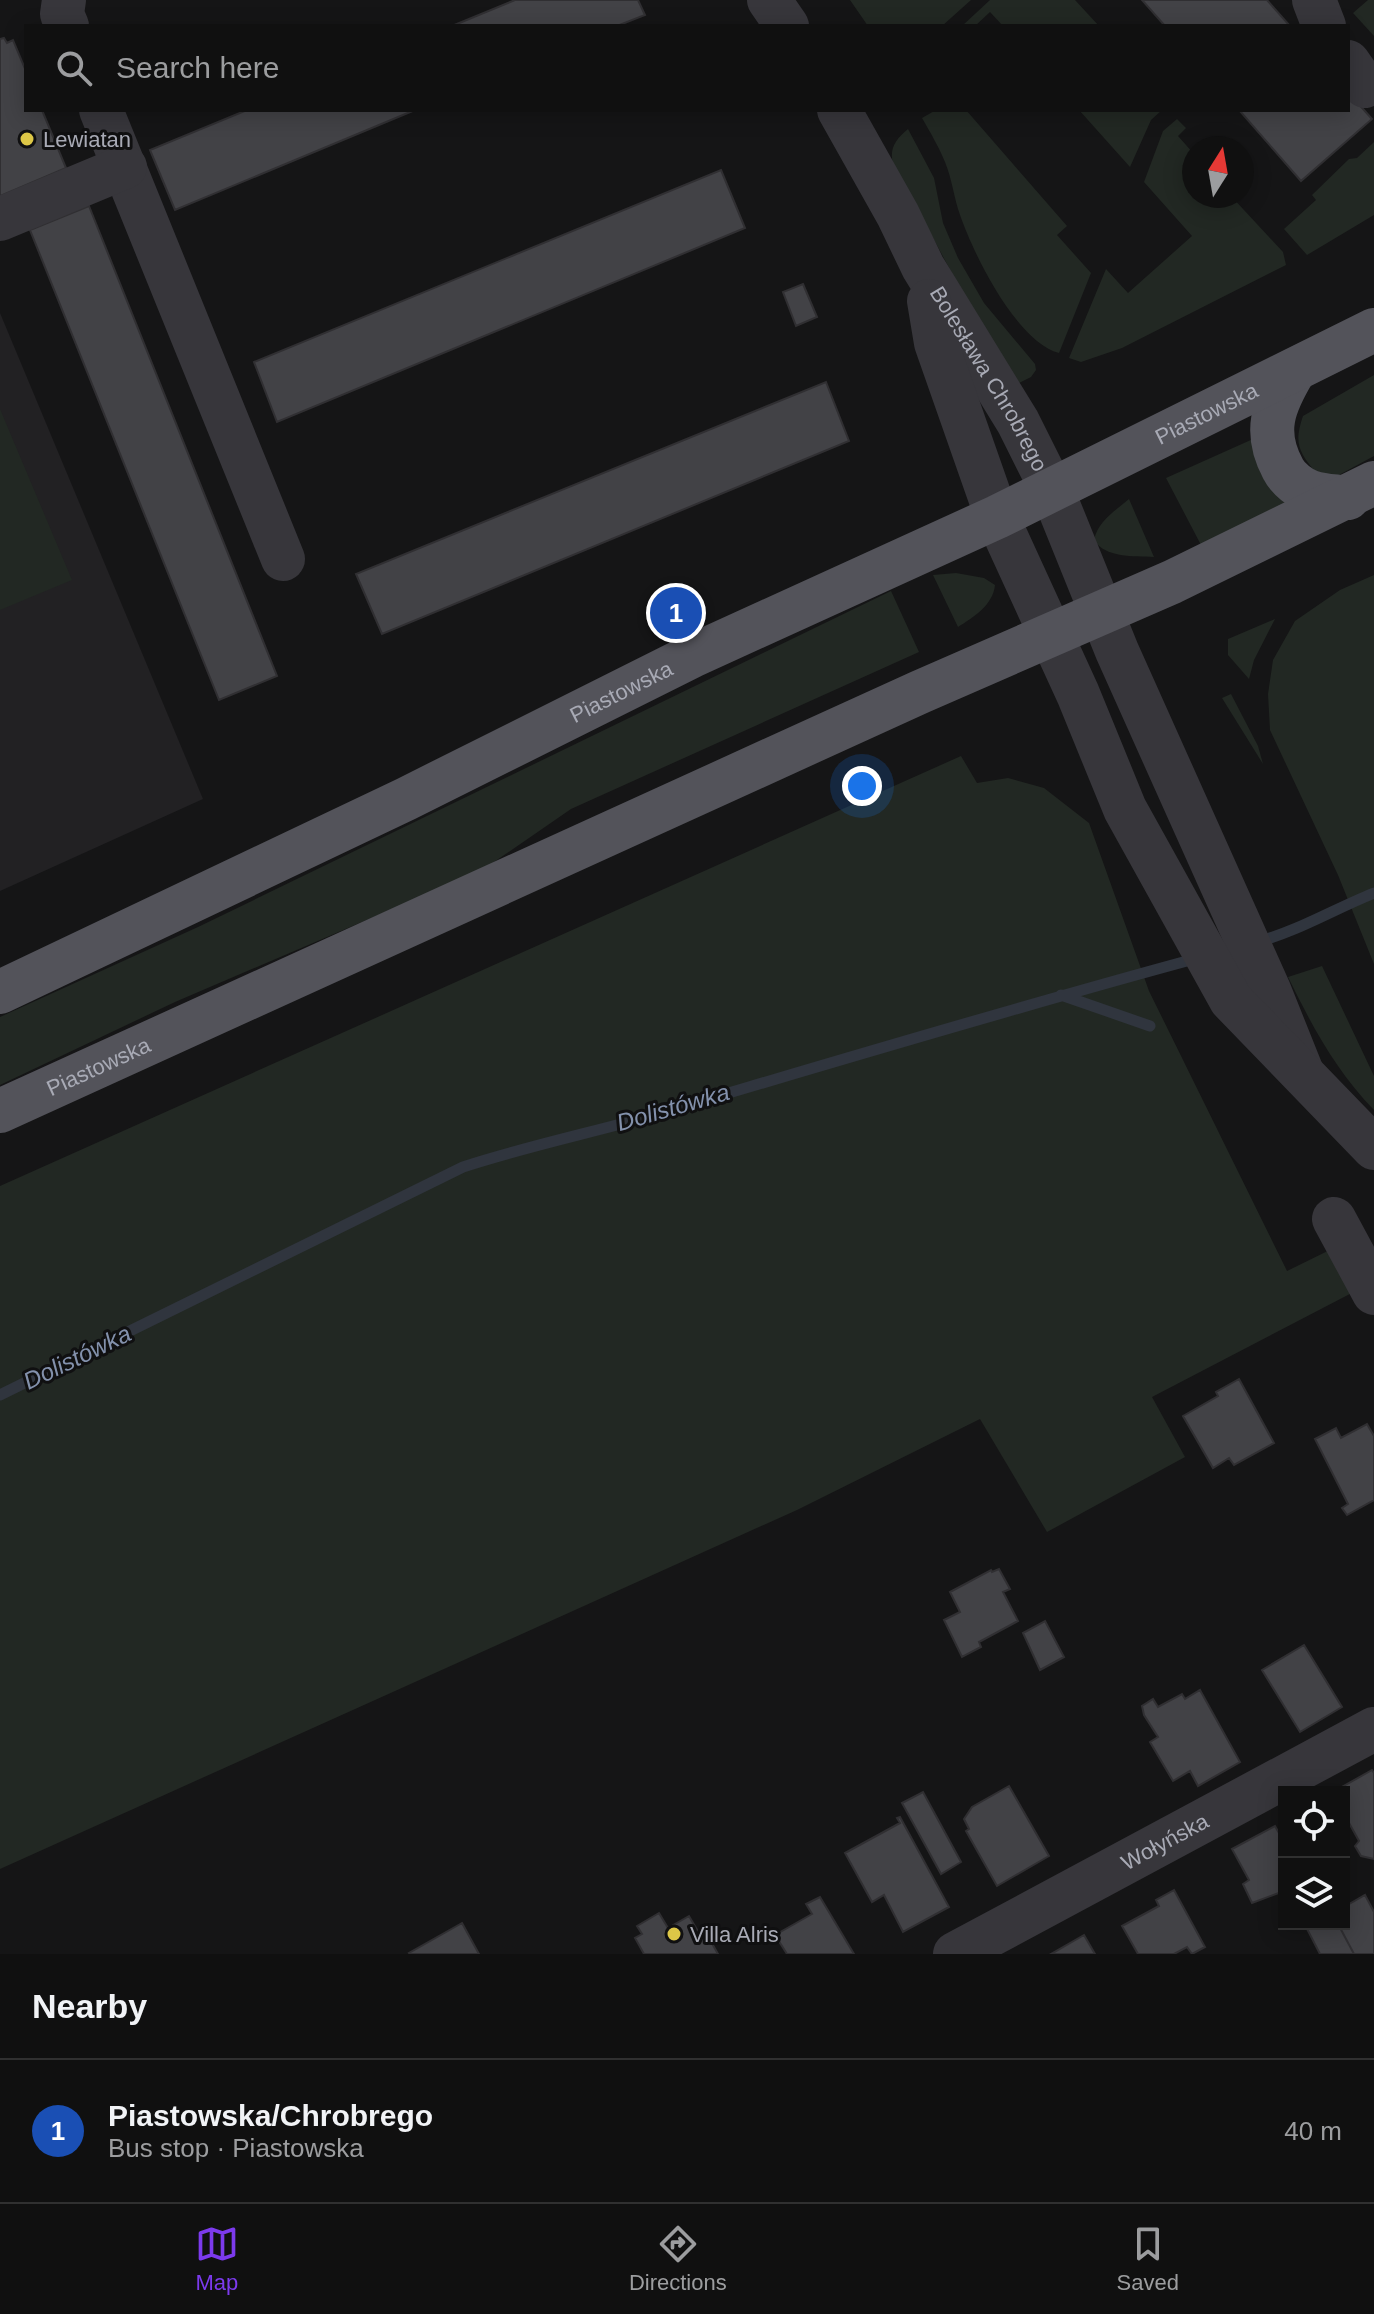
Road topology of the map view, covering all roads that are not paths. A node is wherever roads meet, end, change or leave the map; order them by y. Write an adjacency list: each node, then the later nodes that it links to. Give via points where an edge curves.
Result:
1 (64, 0): 4 (street)
2 (769, 0): 5 (street)
3 (1314, 0): 6 (street)
4 (66, 24)
5 (786, 24)
6 (1323, 24)
7 (102, 112): 9 (street)
8 (840, 112): 11 (street, Bolesława Chrobrego)
9 (125, 167): 10 (street); 17 (street)
10 (0, 219)
11 (923, 267): 14 (street, Bolesława Chrobrego, via 1018,422); 16 (street, Bolesława Chrobrego, via 936,343)
12 (1374, 330): 13 (main road, Piastowska)
13 (1294, 371): 14 (main road, Piastowska); 15 (main road, via 1279,396 1272,427 1273,450 1287,477 1309,492)
14 (1052, 490): 16 (main road, Piastowska); 18 (street, Bolesława Chrobrego)
15 (1361, 490): 18 (main road, Piastowska)
16 (997, 517): 19 (street, Bolesława Chrobrego); 20 (main road, Piastowska, via 692,656)
17 (283, 559)
18 (1101, 612): 19 (main road, Piastowska); 21 (street, Bolesława Chrobrego, via 1227,897)
19 (1050, 636): 21 (street, Bolesława Chrobrego, via 1125,809 1182,914); 22 (main road, Piastowska)
20 (0, 992)
21 (1250, 995): 23 (street, via 1250,1021)
22 (0, 1111)
23 (1374, 1148)
24 (1334, 1219): 25 (street)
25 (1374, 1293)
26 (1374, 1729): 27 (street, Wołyńska)
27 (955, 1954)

